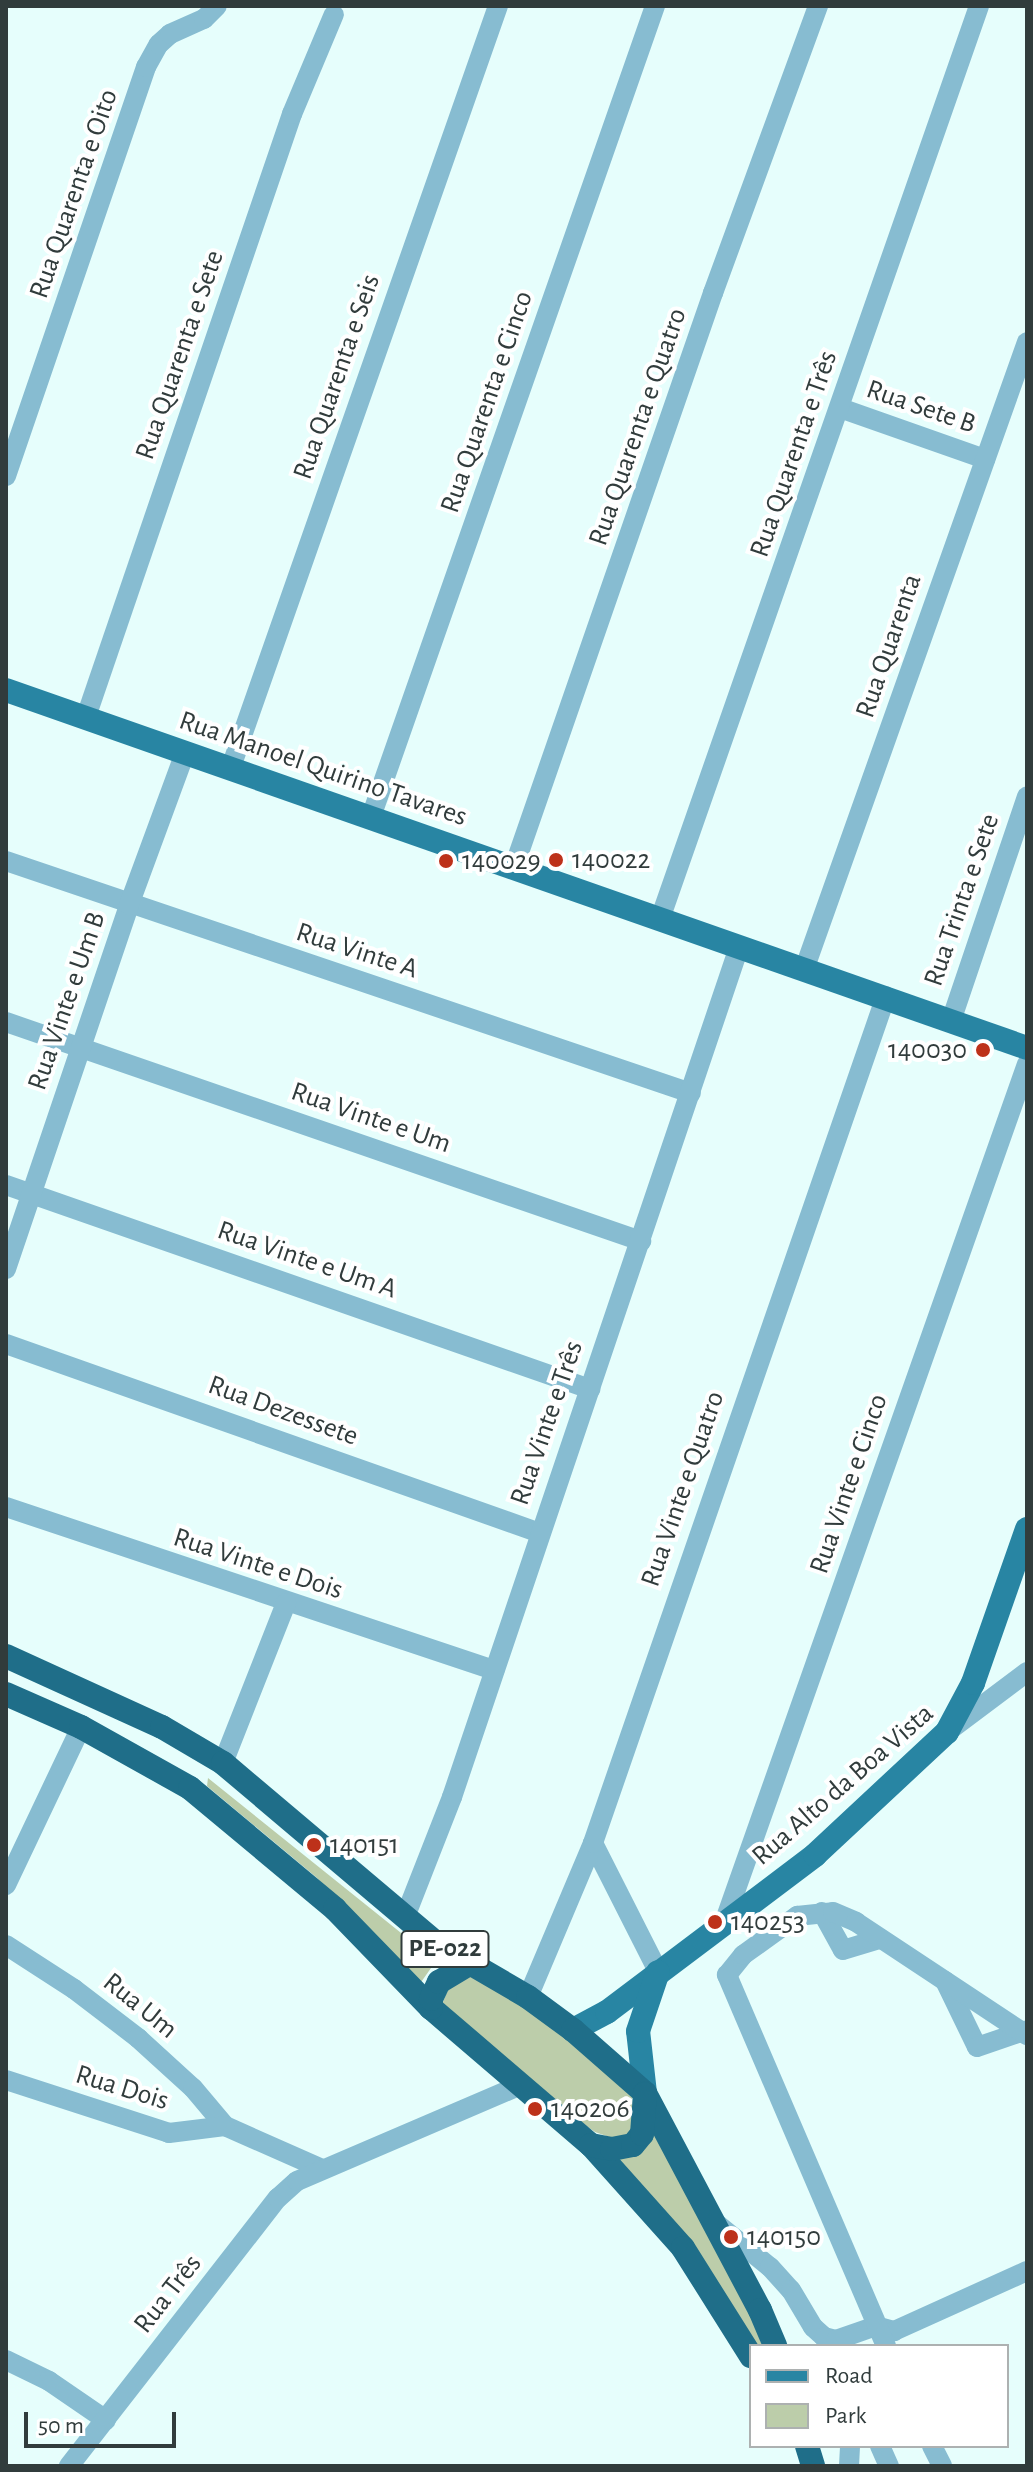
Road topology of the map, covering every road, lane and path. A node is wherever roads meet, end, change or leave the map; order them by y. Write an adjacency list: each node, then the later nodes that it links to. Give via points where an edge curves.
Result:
1 (217, 6): 10 (street, Rua Quarenta e Oito, via 204,19 170,34 146,67)
2 (498, 6): 14 (street, Rua Quarenta e Seis)
3 (655, 6): 16 (street, Rua Quarenta e Cinco)
4 (818, 6): 18 (street, Rua Quarenta e Quatro)
5 (979, 6): 8 (street, Rua Quarenta e Três)
6 (334, 14): 12 (street, Rua Quarenta e Sete, via 292,114)
7 (1027, 342): 9 (street, Rua Quarenta)
8 (840, 408): 9 (street, Rua Sete B); 20 (street, Rua Quarenta e Três)
9 (985, 459): 22 (street, Rua Quarenta)
10 (6, 476)
11 (6, 690): 12 (main road, Rua Manoel Quirino Tavares)
12 (86, 717): 13 (main road, Rua Manoel Quirino Tavares)
13 (185, 753): 14 (main road, Rua Manoel Quirino Tavares); 19 (street, Rua Vinte e Um B)
14 (231, 767): 16 (main road, Rua Manoel Quirino Tavares)
15 (1027, 796): 24 (street, Rua Trinta e Sete)
16 (371, 817): 18 (main road, Rua Manoel Quirino Tavares)
17 (6, 861): 19 (street, Rua Vinte A)
18 (514, 867): 20 (main road, Rua Manoel Quirino Tavares)
19 (129, 905): 26 (street, Rua Vinte e Um B); 29 (street, Rua Vinte A)
20 (660, 919): 21 (main road, Rua Manoel Quirino Tavares)
21 (739, 947): 22 (main road, Rua Manoel Quirino Tavares); 29 (street, Rua Vinte e Três)
22 (804, 970): 23 (main road, Rua Manoel Quirino Tavares)
23 (886, 996): 24 (main road, Rua Manoel Quirino Tavares); 47 (street, Rua Vinte e Quatro)
24 (951, 1021): 27 (main road, Rua Manoel Quirino Tavares)
25 (6, 1022): 26 (street, Rua Vinte e Um)
26 (82, 1048): 31 (street, Rua Vinte e Um B); 32 (street, Rua Vinte e Um)
27 (1027, 1048)
28 (1027, 1064): 51 (street, Rua Vinte e Cinco)
29 (691, 1093): 32 (street, Rua Vinte e Três)
30 (6, 1185): 31 (street, Rua Vinte e Um A)
31 (31, 1193): 33 (street, Rua Vinte e Um B); 35 (street, Rua Vinte e Um A)
32 (641, 1241): 35 (street, Rua Vinte e Três)
33 (6, 1269)
34 (6, 1344): 38 (street, Rua Dezessete)
35 (590, 1389): 38 (street, Rua Vinte e Três)
36 (6, 1507): 39 (street, Rua Vinte e Dois)
37 (1027, 1529): 45 (main road, via 973,1683)
38 (540, 1533): 41 (street, Rua Vinte e Três)
39 (286, 1603): 41 (street, Rua Vinte e Dois); 46 (street)
40 (6, 1656): 46 (highway, PE-022, via 162,1727)
41 (494, 1670): 50 (street, Rua Vinte e Três)
42 (1027, 1672): 45 (street, Rua Alto da Boa Vista)
43 (6, 1694): 44 (highway, PE-022)
44 (81, 1727): 48 (street); 58 (highway, PE-022, via 190,1788 270,1851)
45 (947, 1732): 51 (main road, Rua Alto da Boa Vista, via 815,1855)
46 (223, 1763): 50 (highway, PE-022)
47 (593, 1843): 55 (street); 57 (street, Rua Vinte e Quatro)
48 (6, 1885)
49 (822, 1912): 52 (street, via 833,1912); 52 (street, via 843,1950); 69 (street, via 797,1916 743,1955 727,1975 728,1984)
50 (405, 1917): 54 (highway, PE-022)
51 (724, 1923): 55 (main road, Rua Alto da Boa Vista)
52 (880, 1939): 56 (street)
53 (6, 1945): 64 (street, Rua Um, via 138,2038)
54 (469, 1964): 57 (highway, PE-022); 58 (highway, via 439,1982)
55 (658, 1971): 59 (main road, Rua Alto da Boa Vista, via 607,2012); 63 (main road, via 638,2031)
56 (944, 1980): 60 (street); 60 (street, via 977,2047)
57 (528, 1997): 59 (highway, PE-022)
58 (431, 2008): 62 (highway, PE-022)
59 (573, 2030): 63 (highway, PE-022)
60 (1026, 2033)
61 (6, 2080): 64 (street, Rua Dois, via 169,2133)
62 (519, 2086): 65 (highway, PE-022); 66 (street, Rua Três)
63 (645, 2093): 65 (highway, via 642,2134 633,2145); 67 (highway, PE-022)
64 (225, 2126): 66 (street)
65 (591, 2145): 71 (highway, PE-022, via 683,2248)
66 (322, 2169): 73 (street, Rua Três, via 278,2198)
67 (713, 2221): 69 (street, via 770,2267 824,2337); 70 (highway, PE-022)
68 (1027, 2271): 69 (street)
69 (886, 2337)
70 (774, 2344)
71 (749, 2353)
72 (6, 2360): 73 (street, via 49,2381)
73 (106, 2420): 74 (street, Rua Três)
74 (69, 2466)

